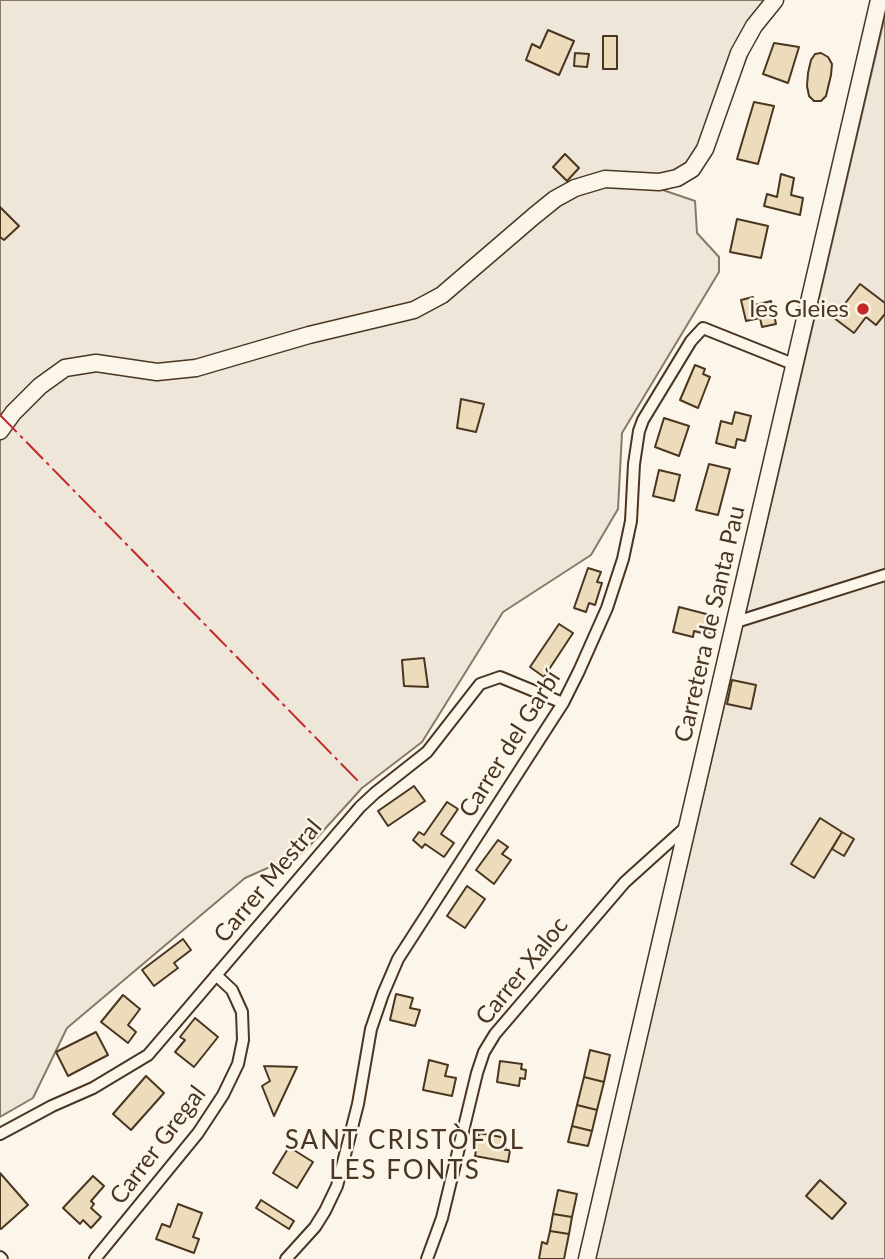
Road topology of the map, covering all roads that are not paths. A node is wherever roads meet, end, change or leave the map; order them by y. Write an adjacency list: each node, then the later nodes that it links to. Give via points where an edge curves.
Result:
1 (775, 0): 4 (main road, via 739,53 705,149 692,169 677,178 659,182 605,179 575,188 534,216 442,295 414,310 196,368 158,372 96,363 65,368 40,386)
2 (879, 0): 3 (main road, Carretera de Santa Pau)
3 (793, 364): 6 (main road, Carretera de Santa Pau); 7 (street, Carrer del Garbí, via 703,328 691,341 639,431 623,559 607,608)
4 (0, 431)
5 (885, 575): 6 (street)
6 (733, 623): 8 (main road, Carretera de Santa Pau)
7 (563, 703): 9 (street, Carrer Mestral, via 500,677 480,684 433,746 366,800); 12 (street, Carrer del Garbí, via 395,966 371,1029 337,1186 315,1227)
8 (686, 827): 13 (street, Carrer Xaloc, via 625,882 484,1052 442,1218); 14 (main road, Carretera de Santa Pau)
9 (216, 975): 10 (street, Carrer Mestral, via 148,1055 105,1082); 11 (street, Carrer Gregal, via 232,990 242,1012 238,1064 198,1133)
10 (0, 1134)
11 (95, 1259)
12 (286, 1259)
13 (427, 1259)
14 (587, 1259)

